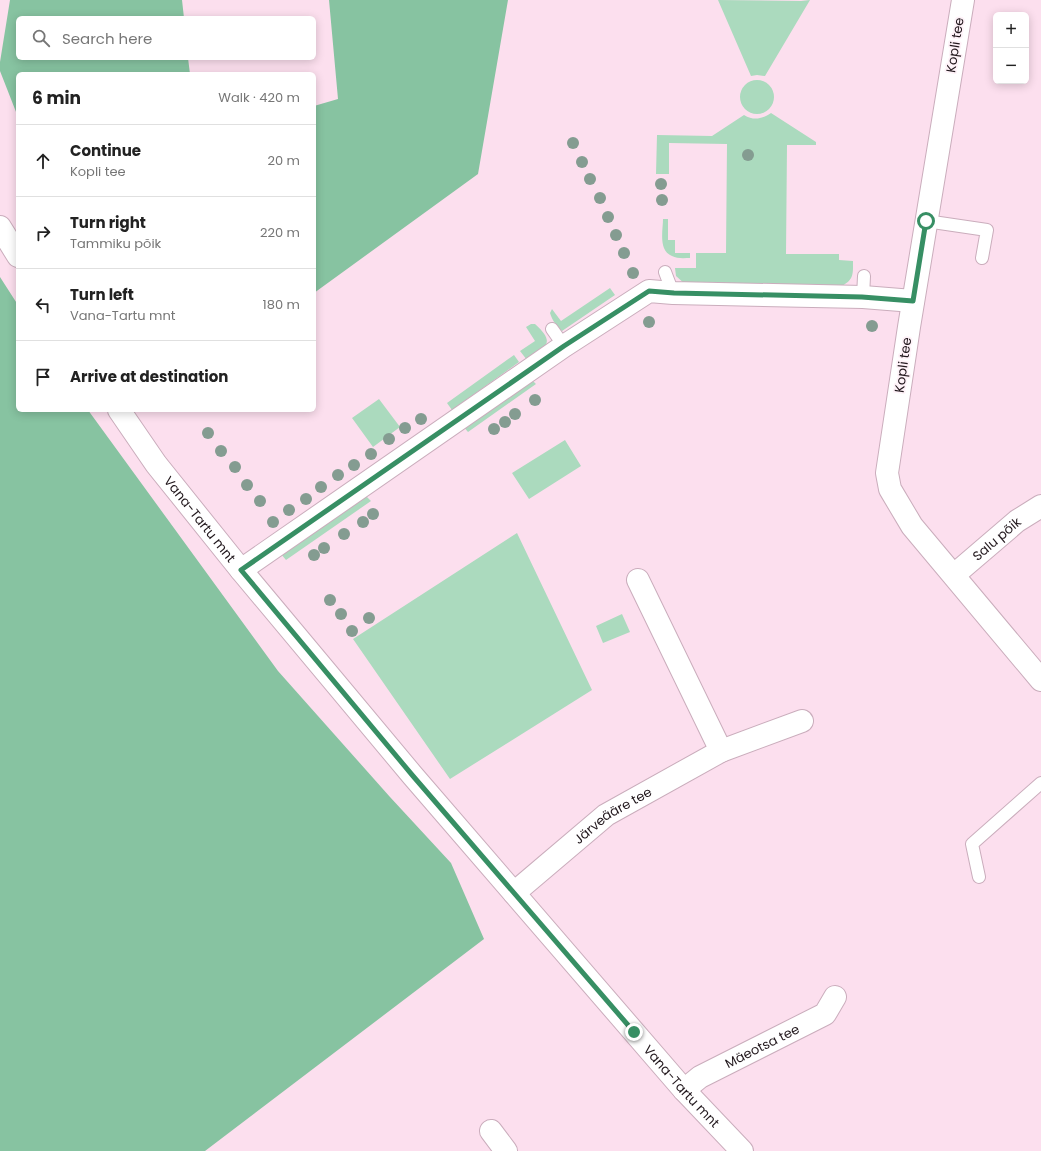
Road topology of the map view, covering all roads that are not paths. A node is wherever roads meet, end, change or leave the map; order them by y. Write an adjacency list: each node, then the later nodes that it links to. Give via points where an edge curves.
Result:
1 (963, 0): 2 (street, Kopli tee)
2 (926, 221): 5 (lane, via 987,230); 8 (street, Kopli tee)
3 (0, 227): 4 (street)
4 (16, 253)
5 (982, 258)
6 (665, 272): 7 (lane)
7 (674, 293): 8 (street, via 863,286); 11 (street, via 649,291 558,338)
8 (913, 301): 12 (street, Kopli tee, via 887,473 890,489 912,526)
9 (120, 412): 11 (street, Vana-Tartu mnt, via 156,464)
10 (1041, 506): 12 (street, Salu põik, via 1017,521)
11 (241, 570): 19 (street, Vana-Tartu mnt)
12 (954, 575): 14 (street, Kopli tee)
13 (638, 580): 16 (street)
14 (1041, 680)
15 (802, 721): 16 (street, Järveääre tee)
16 (721, 751): 19 (street, Järveääre tee, via 606,814)
17 (1041, 784): 18 (lane, via 972,844)
18 (979, 876)
19 (514, 893): 21 (street, Vana-Tartu mnt)
20 (835, 997): 21 (street, Mäeotsa tee, via 825,1014 700,1078)
21 (684, 1090): 24 (street, Vana-Tartu mnt)
22 (491, 1130): 23 (street)
23 (506, 1151)
24 (742, 1151)

